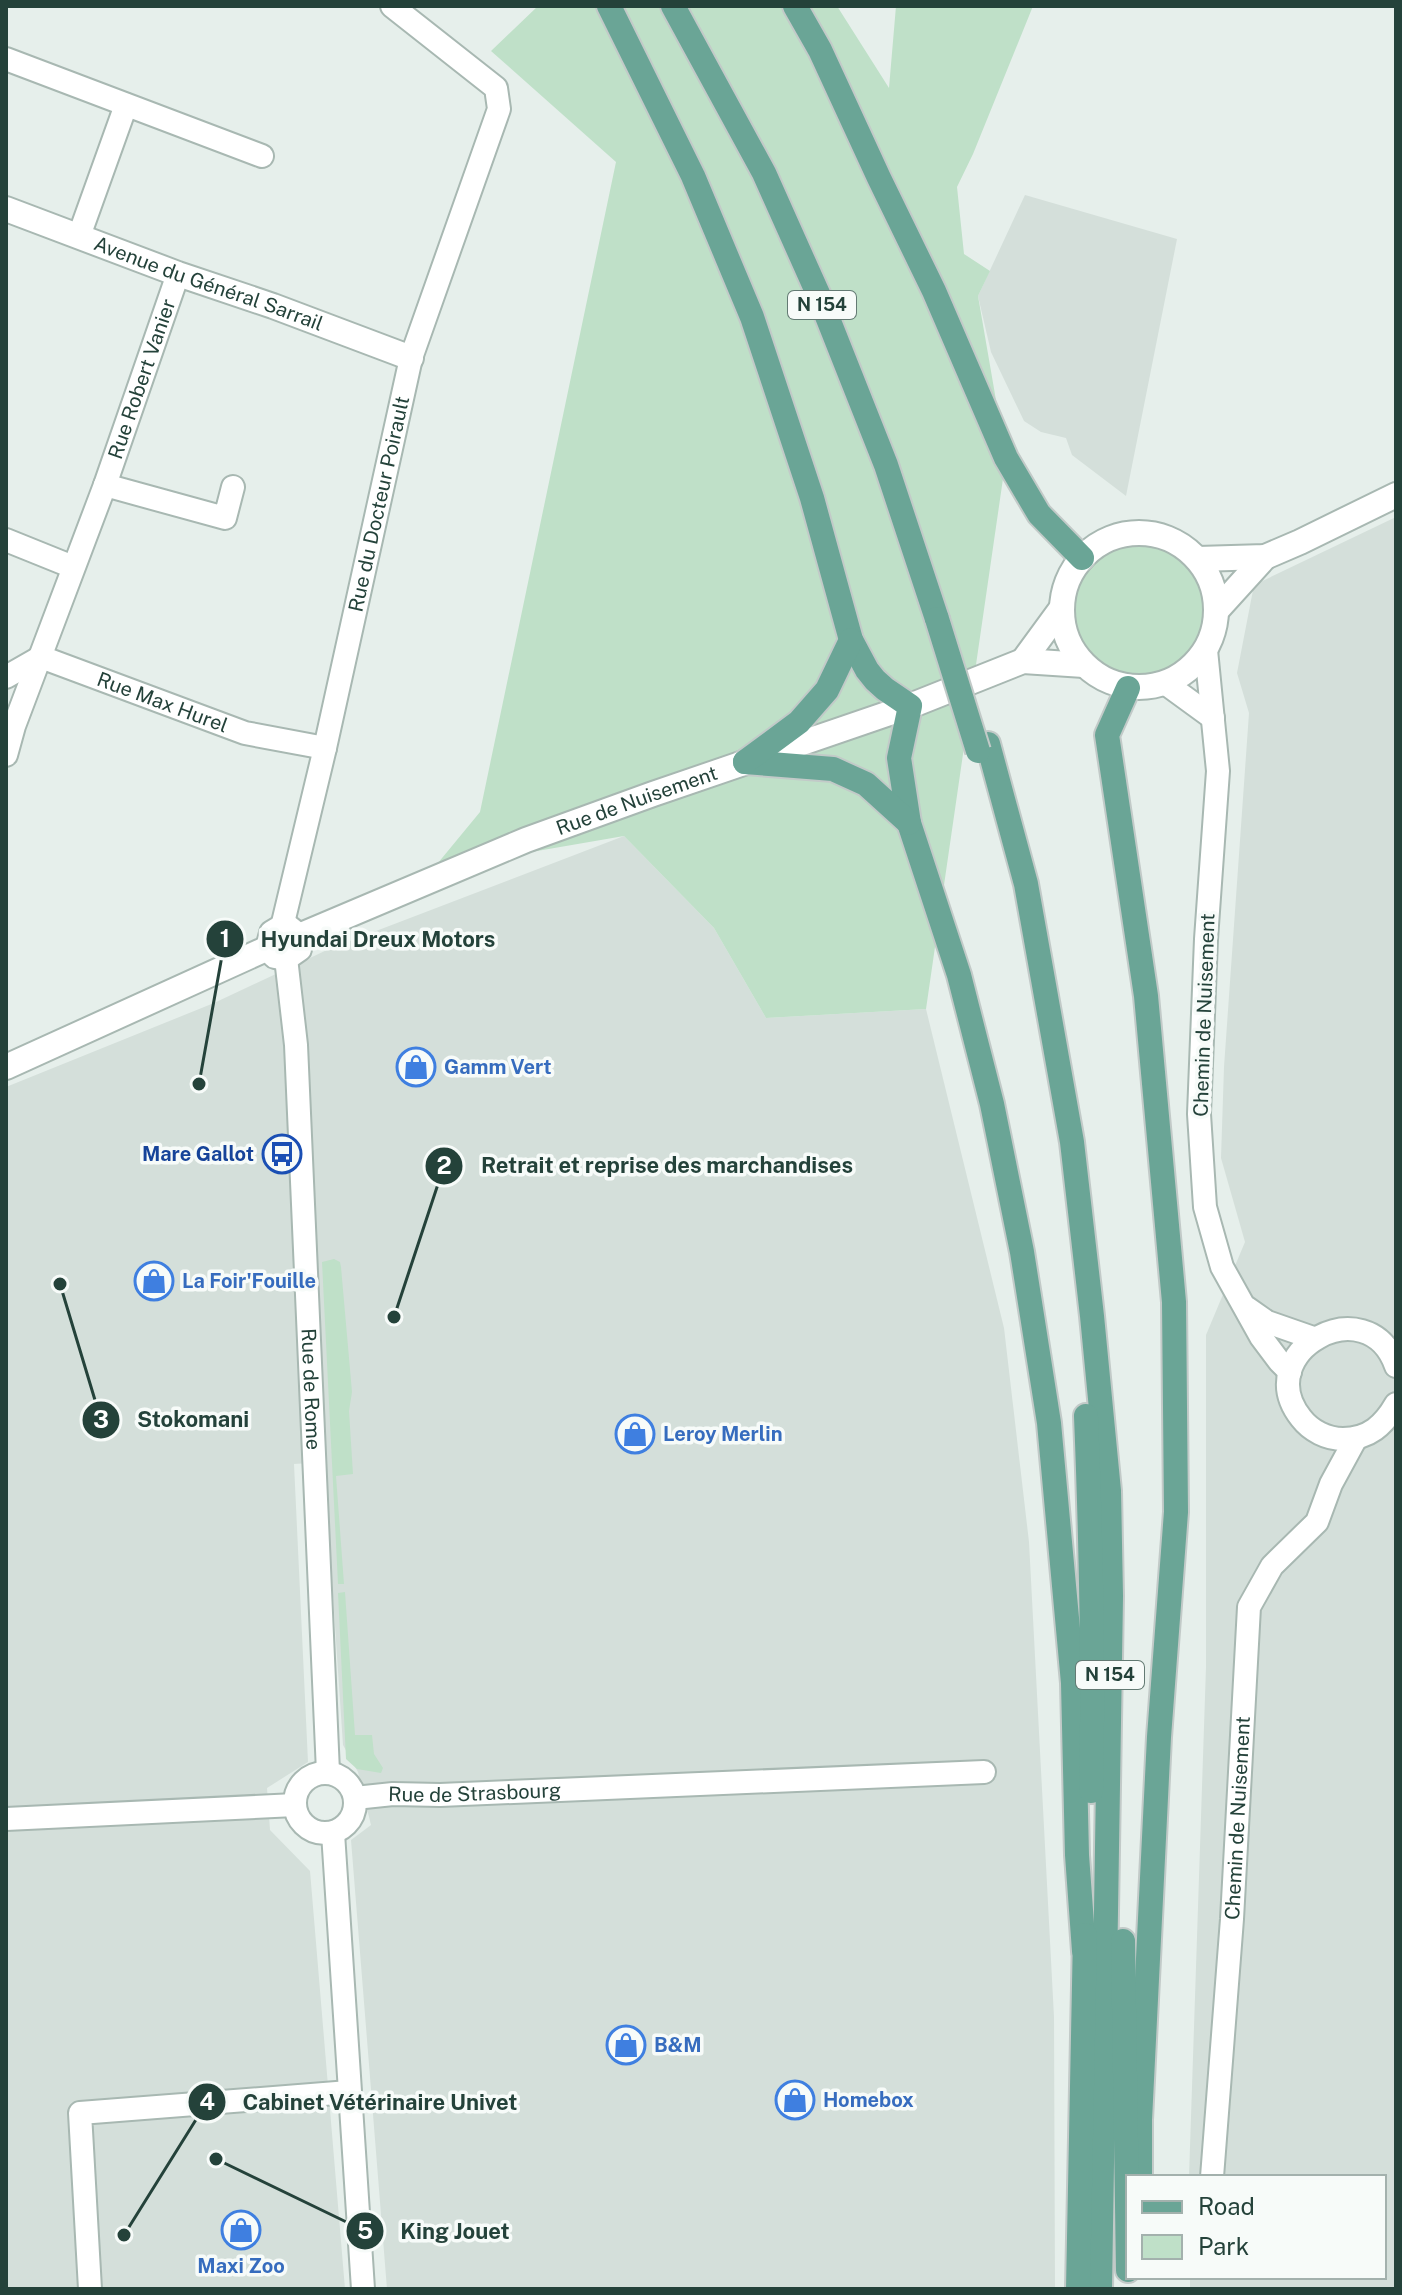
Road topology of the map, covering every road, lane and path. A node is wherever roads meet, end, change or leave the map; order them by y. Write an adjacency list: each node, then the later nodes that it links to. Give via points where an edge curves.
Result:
1 (392, 6): 12 (street, Rue du Docteur Poirault, via 496,88 499,109)
2 (609, 6): 24 (main road, via 693,176 752,317 812,498)
3 (673, 6): 23 (main road, N 154, via 764,173 819,296)
4 (687, 6): 23 (main road, N 154, via 783,187 840,316 892,450)
5 (795, 6): 18 (main road, via 934,291 1006,458 1039,514)
6 (6, 59): 7 (street)
7 (126, 105): 8 (street); 10 (street)
8 (262, 156)
9 (6, 209): 10 (street, Avenue du Général Sarrail)
10 (79, 236): 11 (street, Avenue du Général Sarrail)
11 (178, 274): 12 (street, Avenue du Général Sarrail); 13 (street, Rue Robert Vanier)
12 (411, 358): 35 (street, Rue du Docteur Poirault)
13 (105, 485): 14 (street, Rue Robert Vanier, via 225,518); 20 (street, Rue Robert Vanier)
14 (233, 487)
15 (1396, 495): 17 (street)
16 (6, 540): 20 (street)
17 (1265, 557): 19 (street); 22 (street)
18 (1082, 558): 19 (street, via 1102,542 1127,533 1153,533 1178,542); 21 (street, via 1071,573)
19 (1198, 559): 22 (street, via 1209,574)
20 (73, 567): 26 (street, Rue Robert Vanier)
21 (1061, 609): 27 (street); 28 (street, via 1064,630)
22 (1217, 610): 25 (street)
23 (942, 618): 34 (main road, N 154, bridge)
24 (851, 640): 32 (main road, via 875,680); 37 (main road, via 827,690 799,722)
25 (1206, 650): 30 (street, via 1191,669); 33 (street, Chemin de Nuisement)
26 (41, 657): 29 (street); 35 (street, Rue Max Hurel, via 245,733); 36 (street, Rue Robert Vanier)
27 (1023, 661): 28 (street, Rue de Nuisement); 32 (street, Rue de Nuisement)
28 (1084, 665): 31 (street, via 1104,680)
29 (6, 677)
30 (1165, 683): 31 (street); 33 (street)
31 (1128, 688): 61 (main road, via 1107,735 1146,996 1174,1302 1176,1497 1159,1737)
32 (910, 706): 37 (street, Rue de Nuisement); 38 (main road, via 899,758)
33 (1213, 718): 43 (street, Chemin de Nuisement, via 1218,771 1199,1114 1205,1207 1222,1267)
34 (983, 747): 42 (main road, N 154, via 1026,884); 58 (main road, N 154, via 1053,1109 1085,1399 1093,1688)
35 (325, 748): 39 (street, Rue du Docteur Poirault)
36 (6, 755)
37 (745, 762): 38 (main road, via 833,769 866,784); 39 (street, Rue de Nuisement)
38 (909, 823): 58 (main road, via 959,975 992,1104 1049,1423 1073,1683)
39 (290, 931): 40 (street, via 272,933)
40 (277, 953): 41 (street); 52 (street, Rue de Rome, via 296,1045)
41 (6, 1067)
42 (1072, 1142): 60 (main road, via 1093,1221 1121,1483); 66 (main road, N 154, via 1109,1491)
43 (1243, 1305): 44 (street, via 1267,1322); 46 (street, Chemin de Nuisement)
44 (1313, 1338): 45 (street, via 1358,1330 1384,1346); 46 (street)
45 (1396, 1366)
46 (1290, 1372): 49 (street, via 1292,1403 1310,1428)
47 (1396, 1404): 48 (street)
48 (1387, 1429): 50 (street)
49 (1323, 1435): 50 (street); 51 (street, Chemin de Nuisement)
50 (1356, 1438): 51 (street, Chemin de Nuisement)
51 (1331, 1484): 62 (street, Chemin de Nuisement, via 1317,1522 1272,1566 1249,1607)
52 (328, 1772): 54 (street, via 347,1782); 55 (street, via 302,1783)
53 (984, 1772): 54 (street, Rue de Strasbourg)
54 (355, 1798): 57 (street, via 349,1822)
55 (295, 1805): 56 (street); 57 (street, via 305,1826)
56 (6, 1819)
57 (333, 1833): 59 (street)
58 (1084, 1951): 65 (main road, N 154)
59 (349, 2092): 63 (street, via 80,2113); 64 (street)
60 (1126, 2175)
61 (1140, 2175)
62 (1212, 2175)
63 (90, 2289)
64 (363, 2289)
65 (1078, 2289)
66 (1100, 2289)

